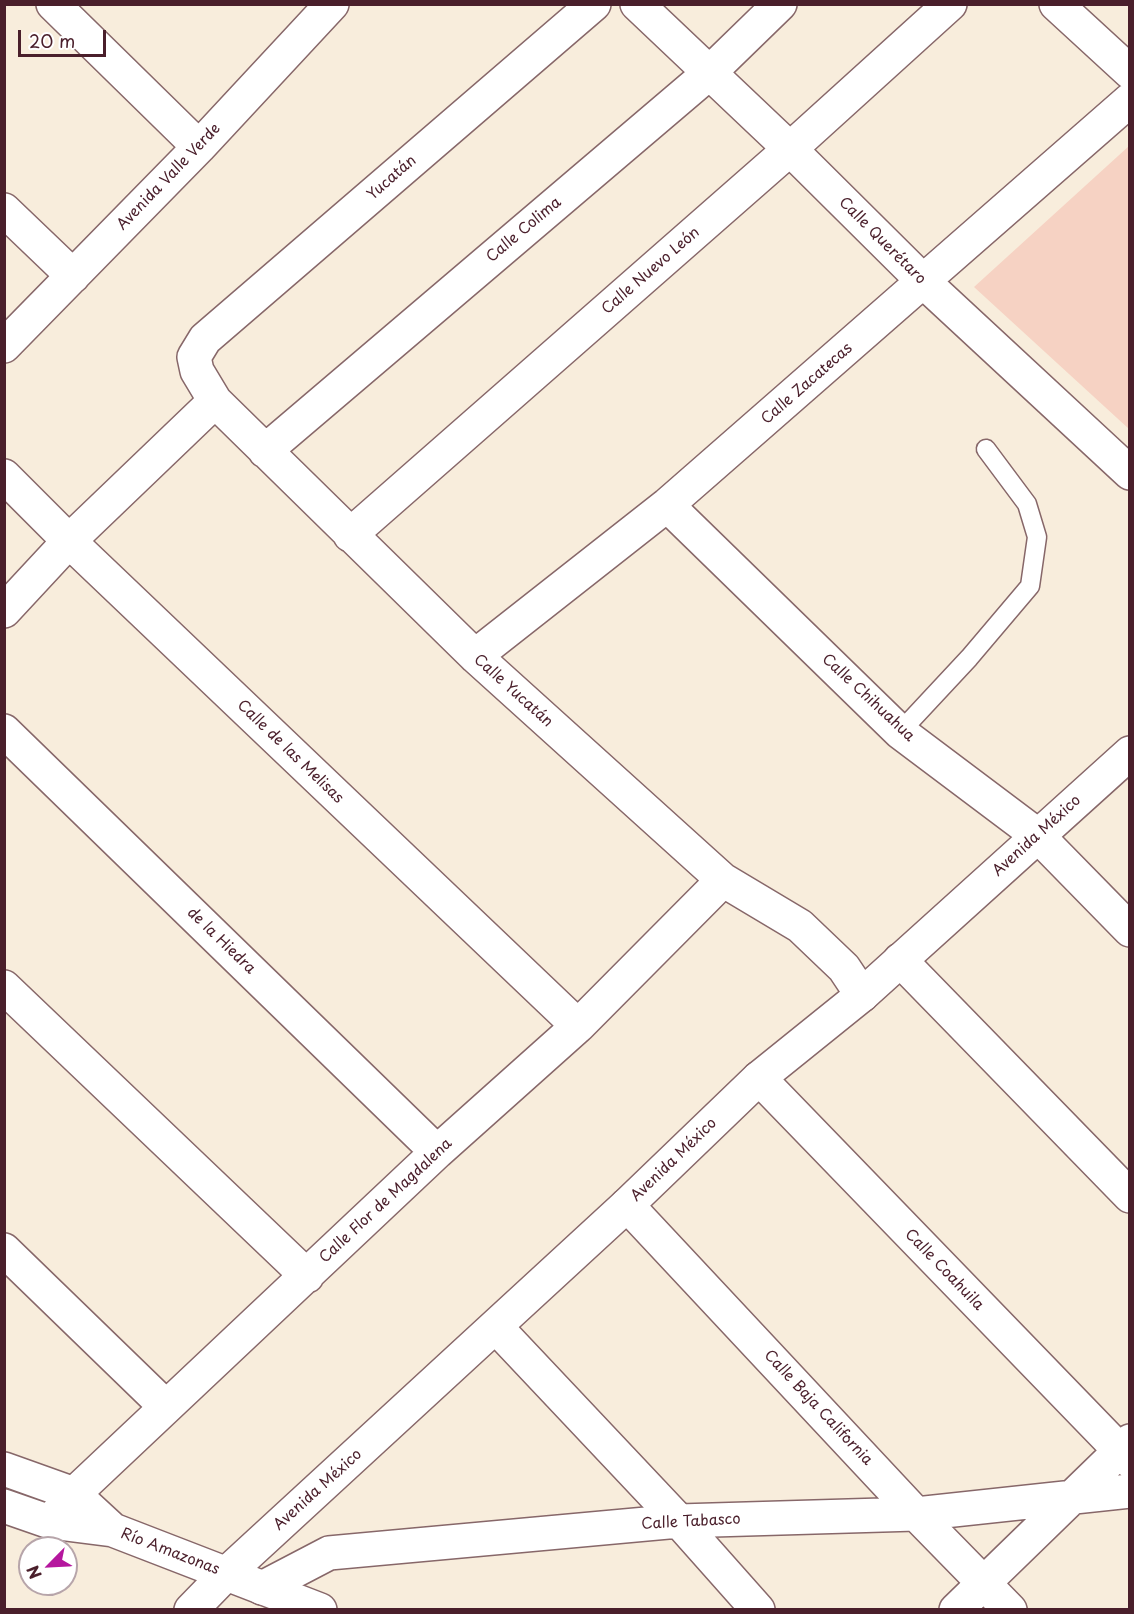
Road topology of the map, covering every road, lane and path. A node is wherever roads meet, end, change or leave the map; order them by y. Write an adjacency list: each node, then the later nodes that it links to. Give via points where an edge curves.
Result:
1 (53, 4): 11 (street)
2 (594, 4): 17 (street, Yucatán, via 205,339)
3 (637, 4): 9 (street, Calle Querétaro)
4 (780, 4): 9 (street, Calle Colima)
5 (950, 4): 12 (street, Calle Nuevo León)
6 (1056, 4): 8 (street)
7 (331, 5): 11 (street, Avenida Valle Verde)
8 (1130, 72)
9 (708, 74): 12 (street, Calle Querétaro); 20 (street, Calle Colima)
10 (1130, 100): 15 (street, Calle Zacatecas)
11 (199, 147): 14 (street, Avenida Valle Verde)
12 (790, 149): 15 (street, Calle Querétaro); 24 (street, Calle Nuevo León)
13 (4, 210): 14 (street)
14 (74, 276): 16 (street, Avenida Valle Verde)
15 (924, 282): 21 (street, Calle Querétaro); 23 (street, Calle Zacatecas)
16 (4, 346)
17 (195, 357): 18 (street, Calle Yucatán, via 197,371)
18 (215, 401): 20 (street, Calle Yucatán); 25 (street)
19 (986, 449): 29 (lane, via 1027,504 1036,537 1030,586)
20 (265, 451): 24 (street, Calle Yucatán)
21 (1130, 474)
22 (4, 476): 25 (street, Calle de las Melisas)
23 (667, 505): 27 (street, Calle Zacatecas); 29 (street, Calle Chihuahua)
24 (350, 535): 27 (street, Calle Yucatán)
25 (69, 541): 26 (street); 37 (street, Calle de las Melisas)
26 (4, 611)
27 (475, 656): 32 (street, Calle Yucatán)
28 (4, 731): 39 (street, de la Hiedra)
29 (900, 732): 31 (street, Calle Chihuahua)
30 (1130, 753): 31 (street, Avenida México)
31 (1036, 836): 33 (street, Calle Chihuahua); 34 (street, Avenida México)
32 (723, 880): 36 (street, Calle Yucatán, via 800,926 844,968); 37 (street, Calle Flor de Magdalena)
33 (1130, 930)
34 (900, 960): 36 (street, Avenida México); 40 (street)
35 (4, 987): 43 (street)
36 (862, 995): 38 (street, Avenida México)
37 (578, 1026): 39 (street, Calle Flor de Magdalena)
38 (759, 1078): 41 (street, Avenida México); 46 (street, Calle Coahuila)
39 (437, 1152): 43 (street, Calle Flor de Magdalena)
40 (1130, 1196)
41 (627, 1205): 44 (street, Avenida México); 52 (street, Calle Baja California)
42 (4, 1250): 45 (street)
43 (307, 1276): 45 (street, Calle Flor de Magdalena)
44 (496, 1327): 53 (street); 56 (street, Avenida México)
45 (166, 1407): 49 (street, Calle Flor de Magdalena)
46 (1126, 1451): 50 (street)
47 (4, 1469): 49 (street, Río Amazonas)
48 (1130, 1491): 50 (street, Calle Tabasco)
49 (74, 1494): 54 (street, Calle Flor de Magdalena); 55 (street, Río Amazonas)
50 (1074, 1496): 52 (street, Calle Tabasco); 57 (street)
51 (4, 1506): 54 (street, Río Amazonas)
52 (916, 1514): 53 (street, Calle Tabasco); 57 (street, Calle Baja California)
53 (679, 1521): 58 (street, Calle Tabasco, via 329,1553); 61 (street)
54 (50, 1522): 55 (street, Río Amazonas)
55 (113, 1530): 56 (street, Río Amazonas)
56 (226, 1574): 58 (street, Río Amazonas); 59 (street, Avenida México)
57 (985, 1582): 62 (street); 63 (street, Calle Baja California)
58 (262, 1588): 60 (street, Río Amazonas)
59 (191, 1610)
60 (320, 1610)
61 (758, 1610)
62 (956, 1610)
63 (1010, 1610)

